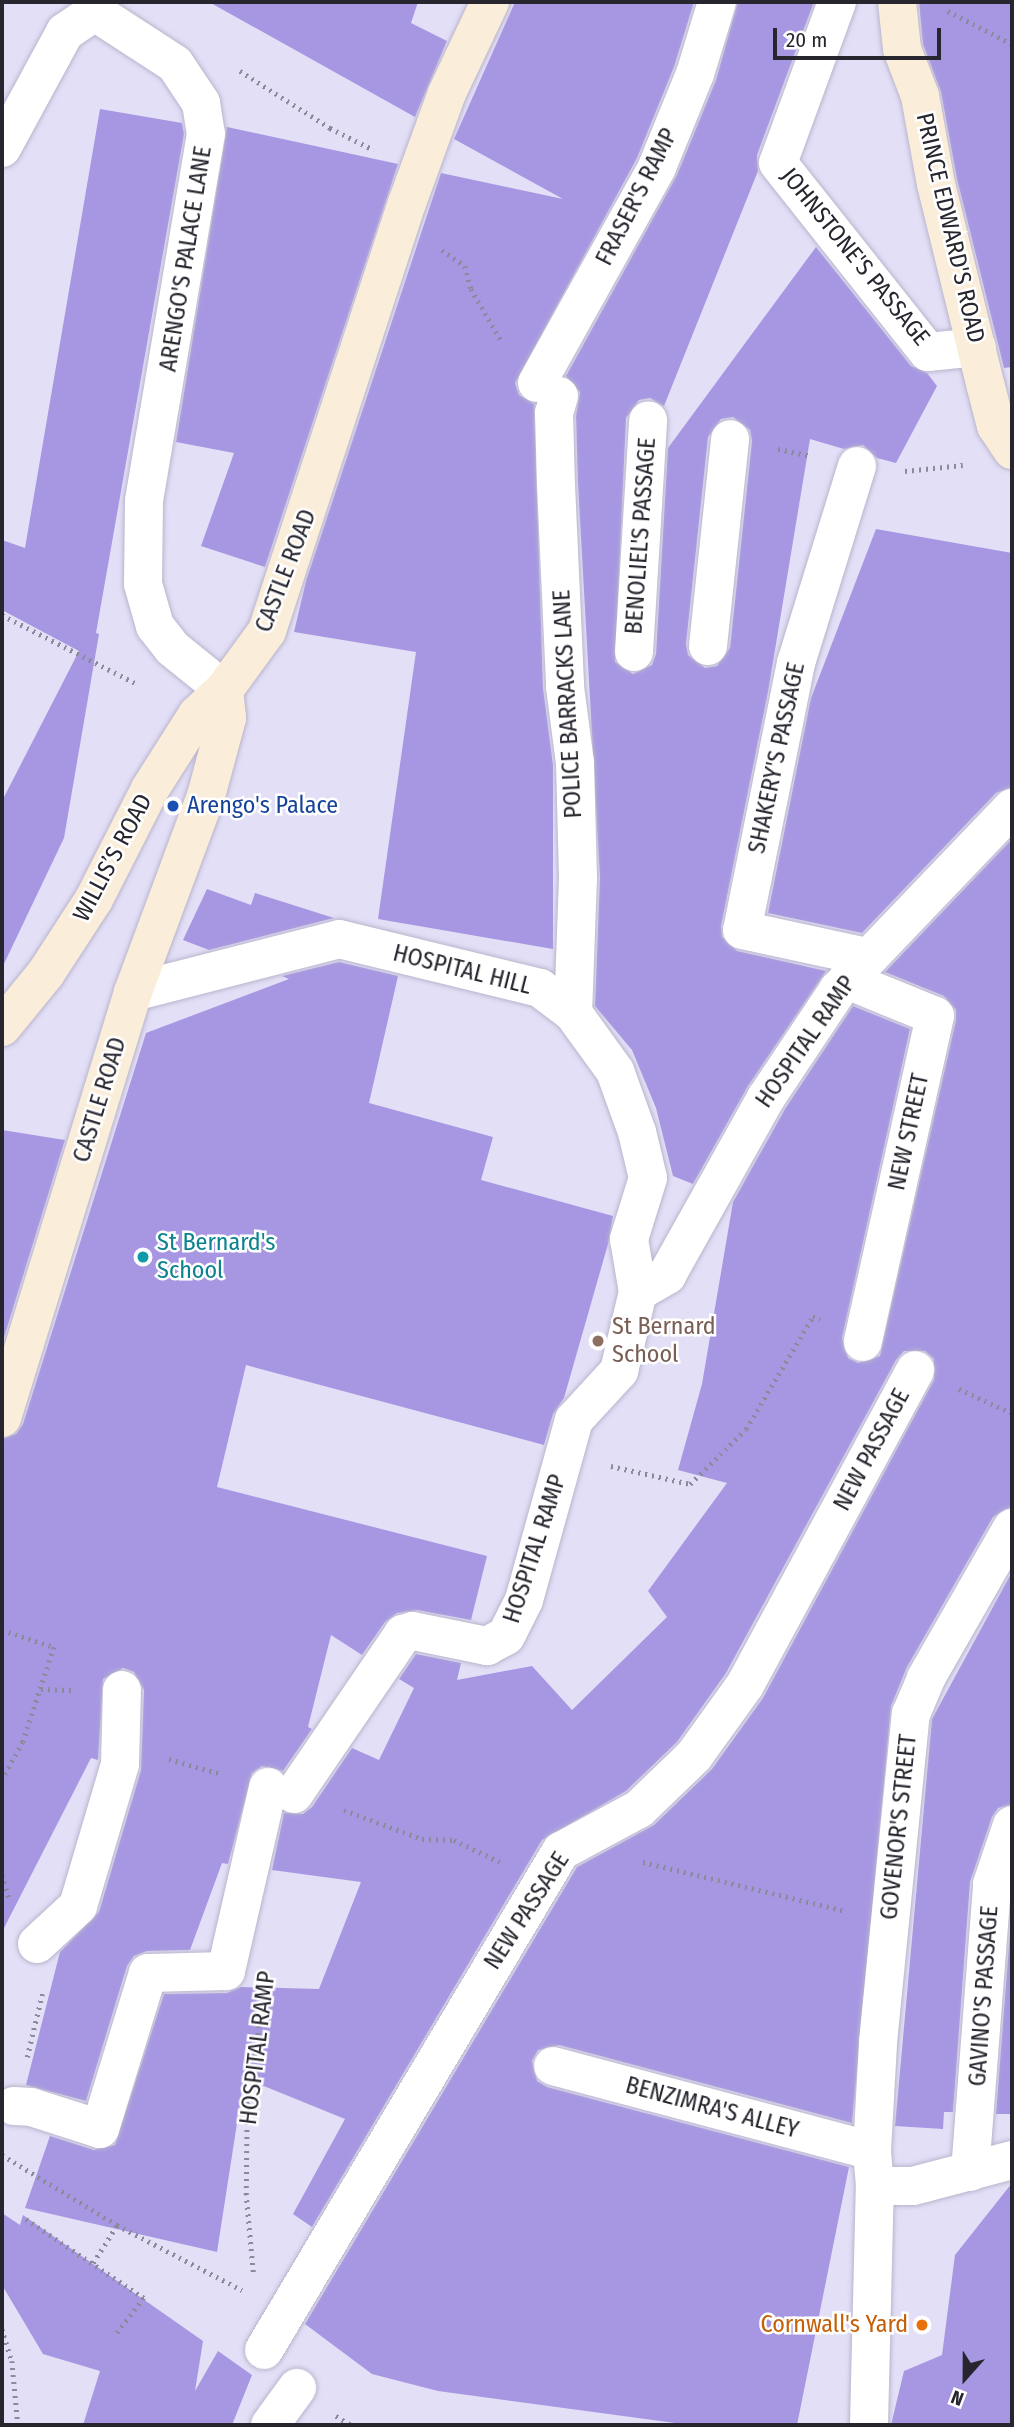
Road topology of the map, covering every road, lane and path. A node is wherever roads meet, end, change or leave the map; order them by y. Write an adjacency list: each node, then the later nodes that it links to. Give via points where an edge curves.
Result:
1 (490, 2): 9 (street, CASTLE ROAD, via 447,93)
2 (717, 2): 11 (street, FRASER'S RAMP, via 695,74 657,167)
3 (837, 2): 10 (street, JOHNSTONE'S PASSAGE, via 778,163 928,352)
4 (897, 2): 10 (street, PRINCE EDWARD'S ROAD, via 902,49 920,96 936,184)
5 (942, 8): 6 (path)
6 (1012, 44)
7 (237, 69): 9 (path, via 330,128)
8 (2, 148): 19 (street, ARENGO'S PALACE LANE, via 65,32 95,12 175,64 201,103 206,134 144,501 143,584 155,626)
9 (419, 173): 19 (street, CASTLE ROAD, via 267,631)
10 (977, 347): 14 (street, PRINCE EDWARD'S ROAD, via 996,426)
11 (548, 390): 23 (street, POLICE BARRACKS LANE, via 554,413 565,687 575,763 578,878)
12 (648, 420): 18 (street, BENOLIEL'S PASSAGE)
13 (730, 439): 17 (street)
14 (1012, 450)
15 (857, 466): 21 (street, SHAKERY'S PASSAGE, via 796,663 742,930)
16 (2, 615): 19 (path)
17 (708, 646)
18 (634, 652)
19 (211, 702): 22 (street, CASTLE ROAD, via 227,718 206,796); 24 (street, WILLIS’S ROAD, via 150,789 94,899 46,973)
20 (1012, 808): 21 (street, HOSPITAL RAMP)
21 (857, 968): 25 (street, HOSPITAL RAMP, via 766,1098 667,1275); 27 (street, NEW STREET, via 935,1016)
22 (133, 992): 23 (street, HOSPITAL HILL, via 339,939 540,988); 29 (street, CASTLE ROAD)
23 (573, 1013): 25 (street, HOSPITAL HILL, via 615,1071 648,1178 629,1239)
24 (2, 1027)
25 (638, 1292): 30 (street, HOSPITAL RAMP, via 619,1371 574,1420)
26 (813, 1315): 30 (path, via 746,1429 690,1485)
27 (863, 1342)
28 (915, 1370): 37 (street, NEW PASSAGE, via 745,1685 694,1756 639,1809)
29 (2, 1418)
30 (565, 1454): 35 (street, HOSPITAL RAMP, via 524,1600 506,1636 487,1646 413,1631 403,1634)
31 (1012, 1528): 39 (street, GOVENOR'S STREET, via 945,1643 911,1714)
32 (2, 1630): 34 (path, via 54,1647 23,1742)
33 (122, 1690): 40 (street, via 120,1765 78,1906)
34 (2, 1780)
35 (281, 1790): 38 (path, via 422,1839 454,1840); 43 (street, via 226,1971 148,1973 100,2129)
36 (1012, 1825): 47 (street, GAVINO'S PASSAGE, via 992,1884)
37 (594, 1835): 38 (street, NEW PASSAGE, via 561,1851); 39 (path, via 648,1864 785,1899)
38 (541, 1882): 54 (street, NEW PASSAGE)
39 (890, 1919): 46 (street, GOVENOR'S STREET)
40 (37, 1944): 43 (path, via 48,1971)
41 (264, 1996): 51 (path, HOSPITAL RAMP, via 247,2104 246,2195)
42 (553, 2066): 46 (street, BENZIMRA'S ALLEY)
43 (15, 2106)
44 (2, 2155): 49 (path)
45 (1012, 2160): 47 (street, BENZIMRA'S ALLEY)
46 (873, 2168): 47 (street, BENZIMRA'S ALLEY, via 913,2186); 58 (street, GOVENOR'S STREET)
47 (970, 2172)
48 (26, 2219): 50 (path)
49 (117, 2225): 50 (path); 51 (path)
50 (93, 2263): 53 (path, via 144,2298)
51 (255, 2297): 54 (path, HOSPITAL RAMP, via 265,2311)
52 (2, 2329): 56 (path, via 12,2361)
53 (117, 2333)
54 (264, 2350)
55 (296, 2388): 57 (street)
56 (18, 2425)
57 (270, 2425)
58 (869, 2425)

